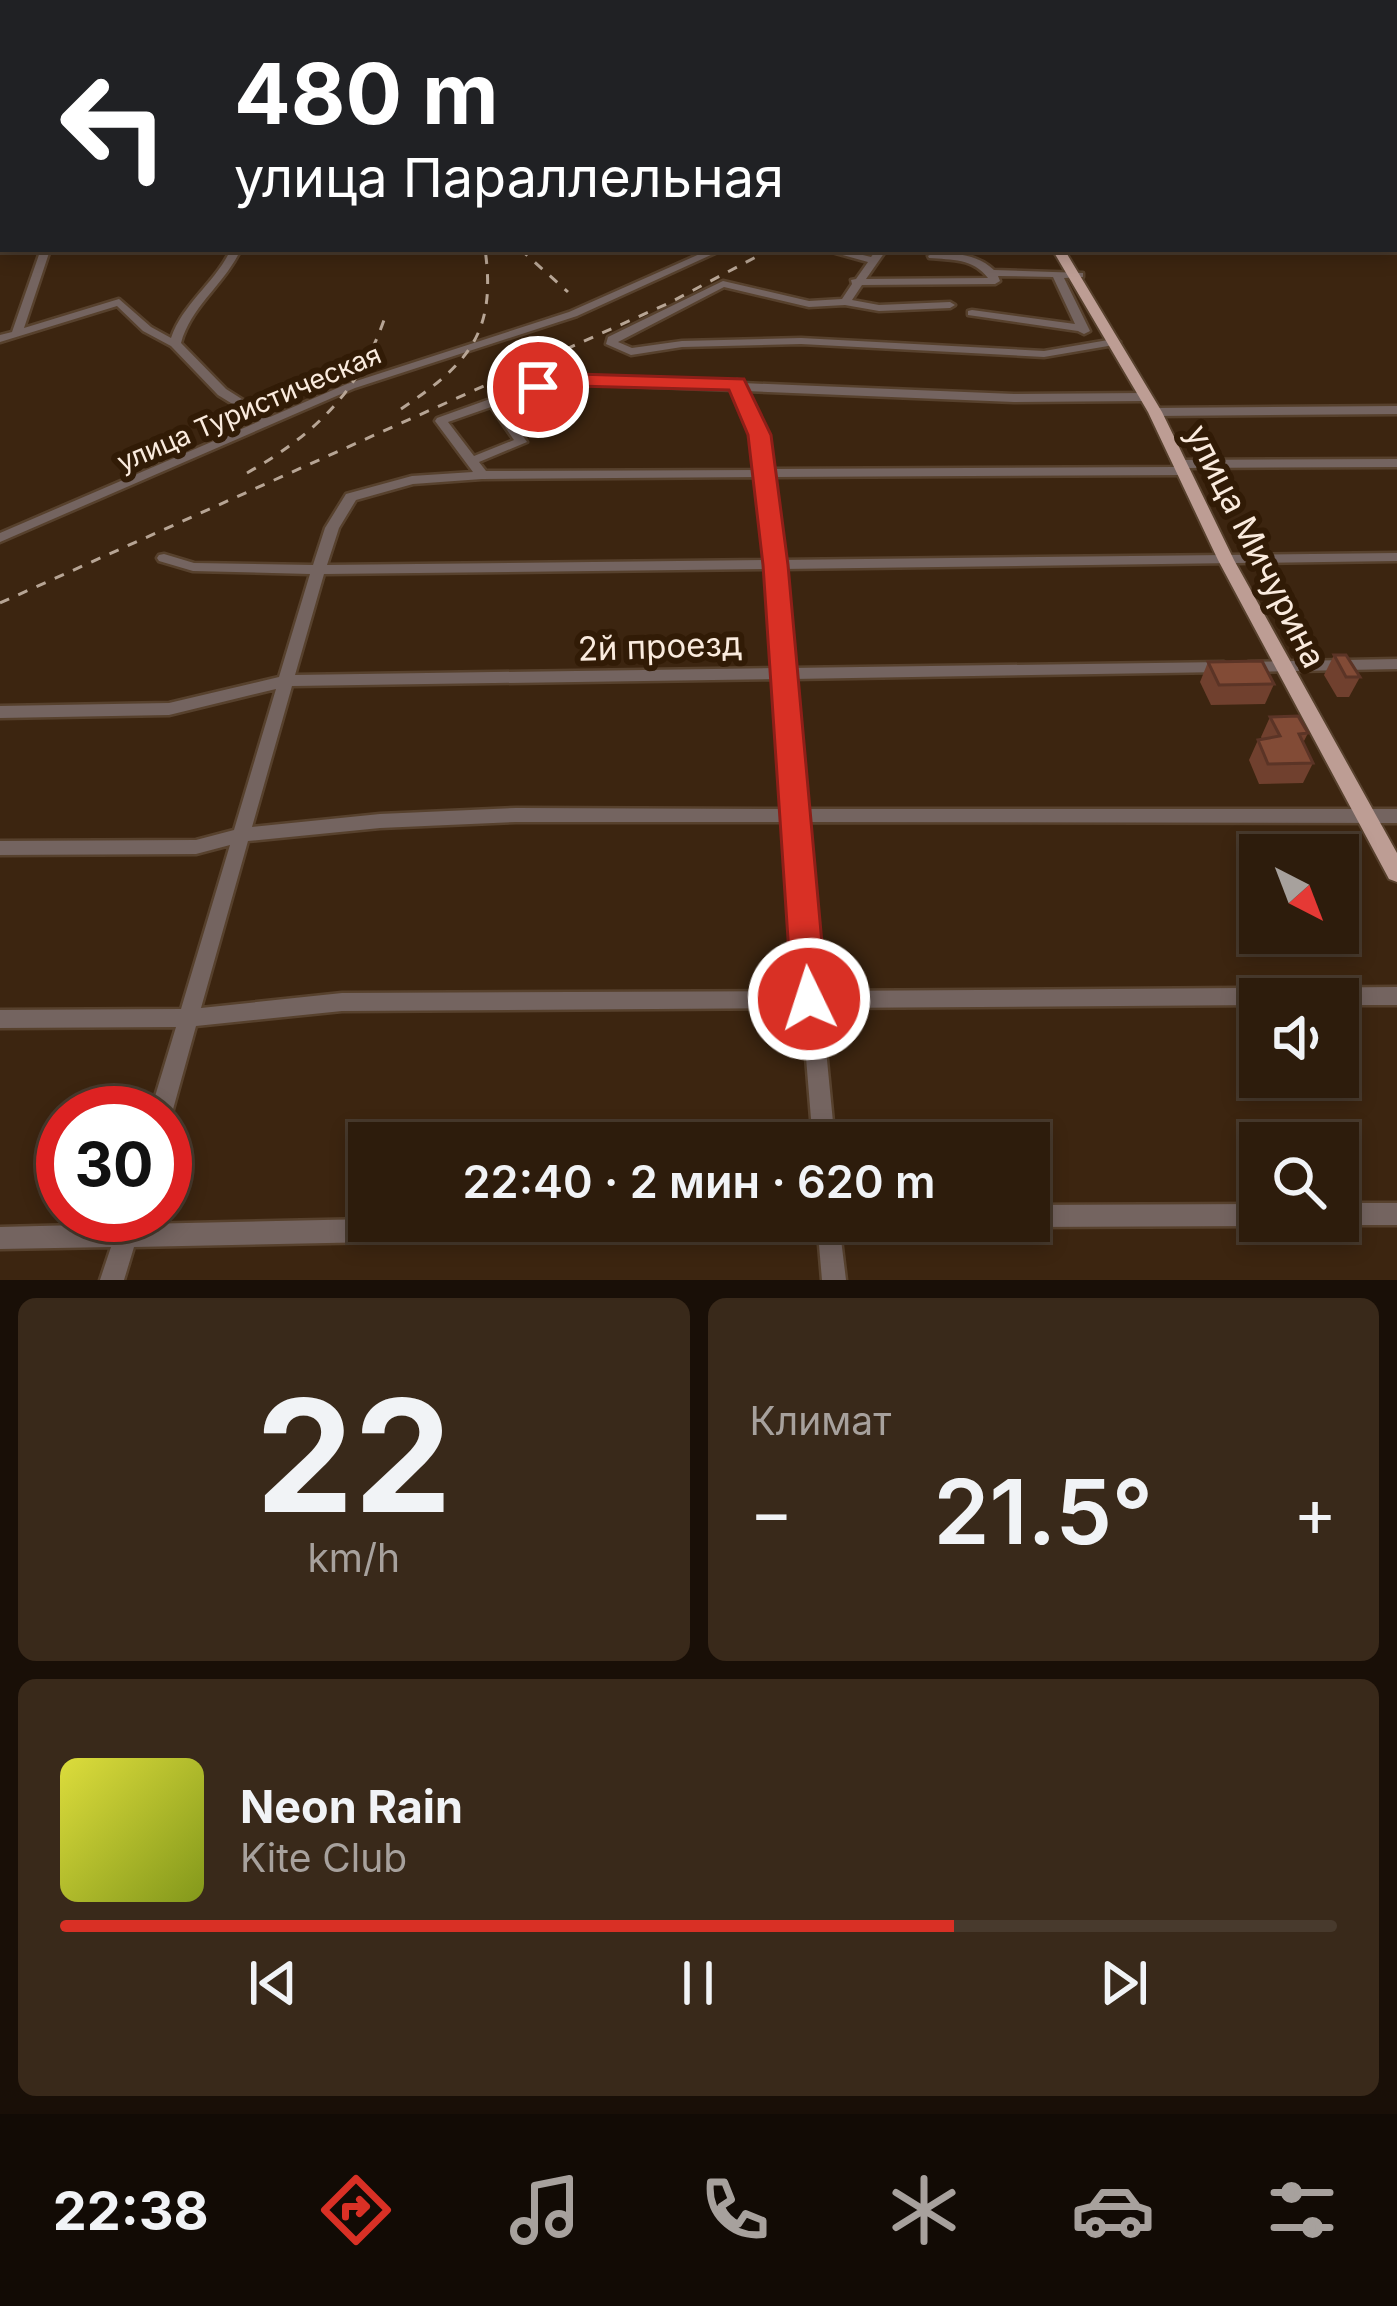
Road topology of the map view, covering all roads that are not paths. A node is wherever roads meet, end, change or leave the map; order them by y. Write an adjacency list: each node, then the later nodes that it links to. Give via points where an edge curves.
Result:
1 (45, 252): 17 (street)
2 (234, 252): 20 (street, via 186,315)
3 (712, 252): 26 (street, улица Туристическая, via 573,314)
4 (839, 252): 8 (street)
5 (879, 252): 8 (street)
6 (1060, 252): 11 (main road, улица Мичурина)
7 (933, 256): 9 (street, via 971,259)
8 (872, 260): 12 (street)
9 (993, 273): 10 (street); 12 (street, via 986,285)
10 (1057, 275): 11 (street); 16 (street)
11 (1078, 275): 19 (main road, улица Мичурина)
12 (855, 281): 13 (street)
13 (845, 302): 14 (street); 21 (street, via 809,304 722,284 612,344 631,352 801,341 1044,354)
14 (950, 305)
15 (972, 313): 16 (street)
16 (1083, 328): 21 (street)
17 (16, 334): 18 (street); 20 (street, via 119,302)
18 (0, 339)
19 (1114, 342): 21 (street); 24 (main road, улица Мичурина)
20 (175, 344): 26 (street, via 222,392)
21 (1092, 345)
22 (737, 384): 23 (street, via 576,380); 24 (street); 30 (street, via 760,435)
23 (494, 402): 27 (street, via 521,442); 27 (street, via 441,421)
24 (1150, 404): 25 (street); 29 (main road, улица Мичурина)
25 (1397, 410)
26 (268, 421): 32 (street, улица Туристическая)
27 (471, 461): 31 (street)
28 (1397, 463): 29 (street)
29 (1181, 467): 30 (street); 35 (main road, улица Мичурина)
30 (766, 473): 31 (street); 36 (street)
31 (482, 475): 37 (street, via 412,480 346,501)
32 (0, 538)
33 (1397, 557): 35 (street)
34 (164, 558): 37 (street, via 193,567)
35 (1226, 560): 36 (street); 39 (main road, улица Мичурина)
36 (776, 565): 37 (street); 40 (street)
37 (318, 570): 41 (street)
38 (1397, 664): 39 (street, 2й проезд)
39 (1282, 667): 40 (street, 2й проезд); 44 (main road, улица Мичурина)
40 (782, 671): 41 (street, 2й проезд); 43 (street)
41 (287, 681): 42 (street, 2й проезд, via 169,709); 46 (street)
42 (0, 712)
43 (796, 811): 44 (street); 46 (street, via 516,814); 50 (street)
44 (1369, 816): 45 (street); 48 (main road, улица Мичурина)
45 (1397, 816)
46 (244, 835): 47 (street, via 196,847); 51 (street)
47 (0, 848)
48 (1397, 873)
49 (1397, 996): 50 (street)
50 (809, 999): 51 (street, via 342,1002); 54 (street)
51 (188, 1018): 52 (street); 53 (street)
52 (0, 1019)
53 (169, 1086)
54 (822, 1122)
55 (1359, 1214): 56 (street)
56 (1397, 1214)
57 (1239, 1215): 58 (street)
58 (1050, 1216)
59 (348, 1224): 60 (street)
60 (192, 1226)
61 (36, 1235): 62 (street)
62 (0, 1238)
63 (124, 1242): 65 (street)
64 (833, 1242): 66 (street)
65 (112, 1280)
66 (833, 1280)

